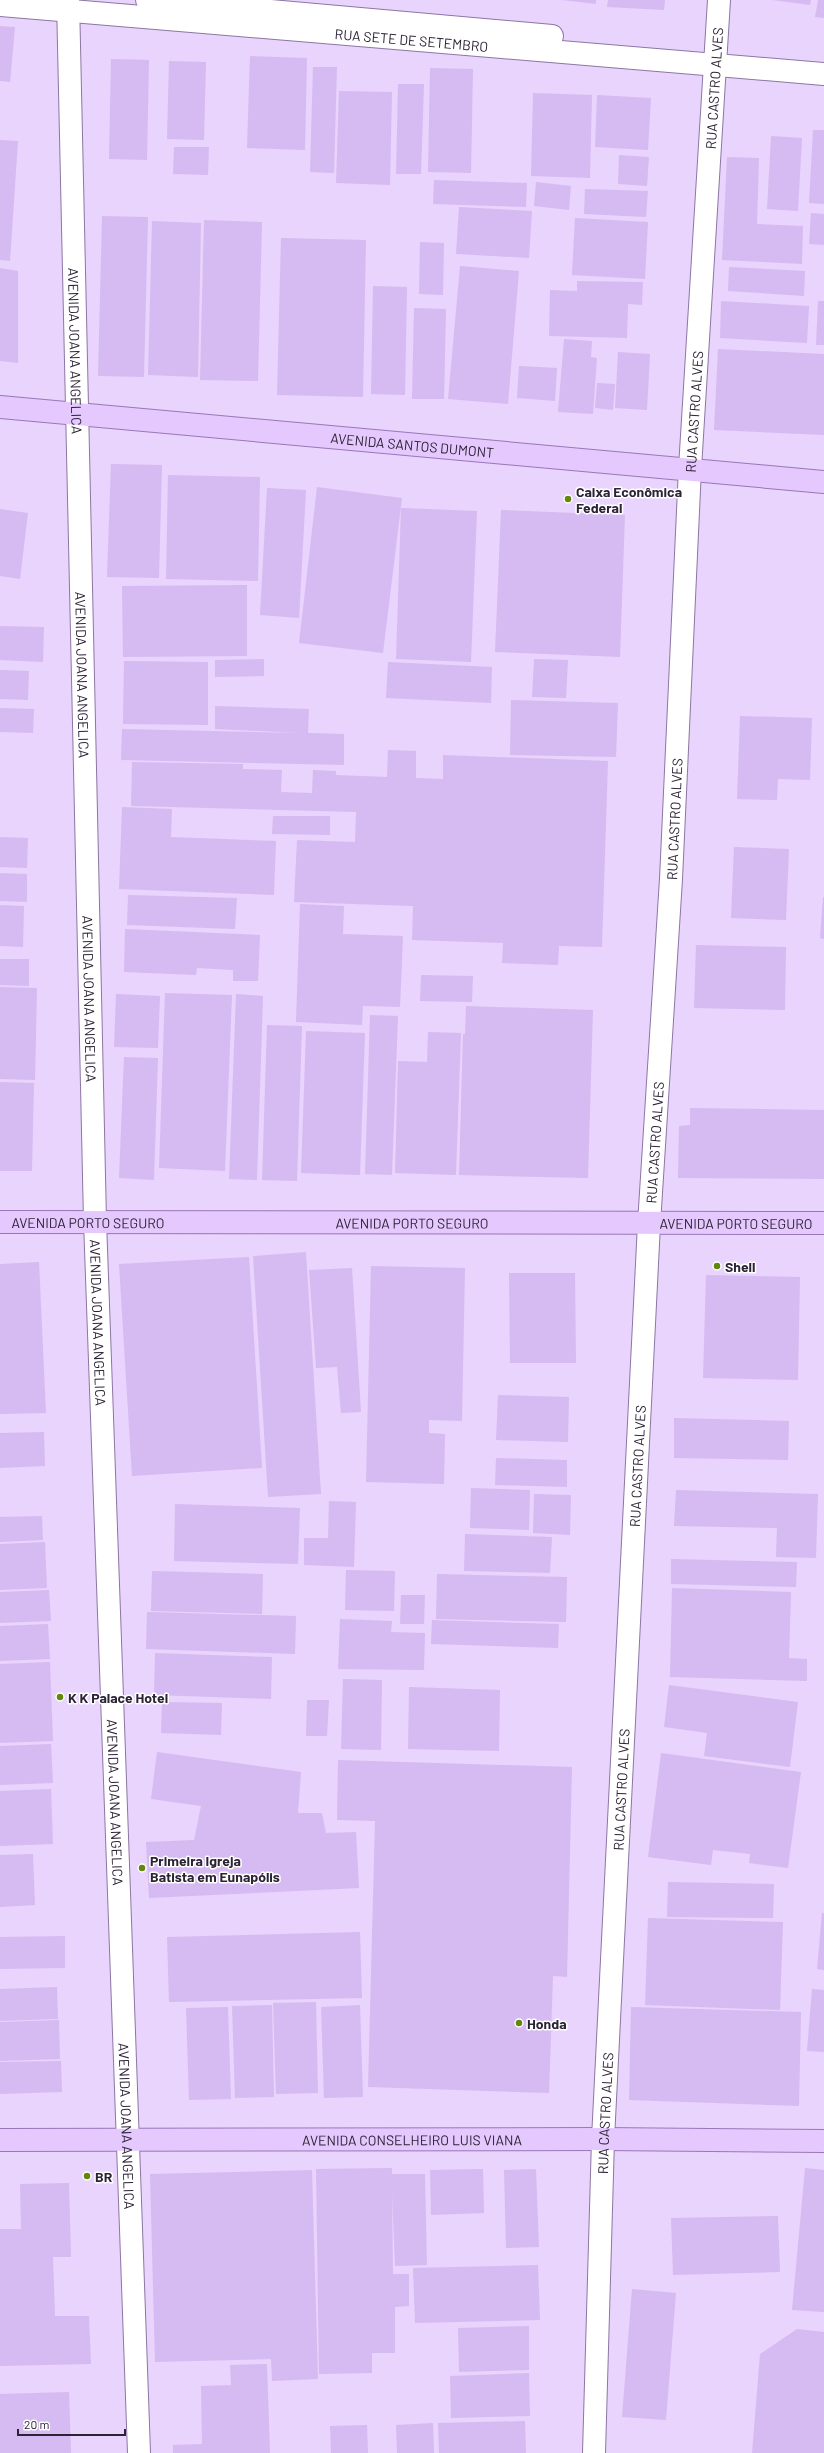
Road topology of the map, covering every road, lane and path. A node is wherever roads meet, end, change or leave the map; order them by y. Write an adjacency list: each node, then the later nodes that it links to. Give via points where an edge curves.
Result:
1 (147, 0): 5 (street, RUA SETE DE SETEMBRO)
2 (719, 0): 5 (street, RUA CASTRO ALVES)
3 (0, 5): 4 (street, RUA SETE DE SETEMBRO)
4 (68, 6): 5 (street, RUA SETE DE SETEMBRO); 9 (street, AVENIDA JOANA ANGELICA)
5 (716, 58): 6 (street, RUA SETE DE SETEMBRO); 7 (street, RUA SETE DE SETEMBRO); 10 (street, RUA CASTRO ALVES)
6 (824, 60)
7 (824, 74)
8 (0, 407): 9 (main road, AVENIDA SANTOS DUMONT)
9 (76, 414): 10 (main road, AVENIDA SANTOS DUMONT); 12 (street, AVENIDA JOANA ANGELICA)
10 (690, 468): 11 (main road, AVENIDA SANTOS DUMONT); 14 (street, RUA CASTRO ALVES, via 671,879)
11 (824, 482)
12 (95, 1221): 13 (main road, AVENIDA PORTO SEGURO); 14 (main road, AVENIDA PORTO SEGURO); 16 (street, AVENIDA JOANA ANGELICA)
13 (0, 1222)
14 (649, 1224): 15 (main road, AVENIDA PORTO SEGURO); 17 (street, RUA CASTRO ALVES)
15 (824, 1224)
16 (126, 2139): 17 (main road, AVENIDA CONSELHEIRO LUIS VIANA); 18 (main road, AVENIDA CONSELHEIRO LUIS VIANA); 20 (street, AVENIDA JOANA ANGELICA)
17 (603, 2139): 19 (main road, AVENIDA CONSELHEIRO LUIS VIANA); 21 (street, RUA CASTRO ALVES)
18 (0, 2140)
19 (824, 2141)
20 (139, 2453)
21 (594, 2453)

